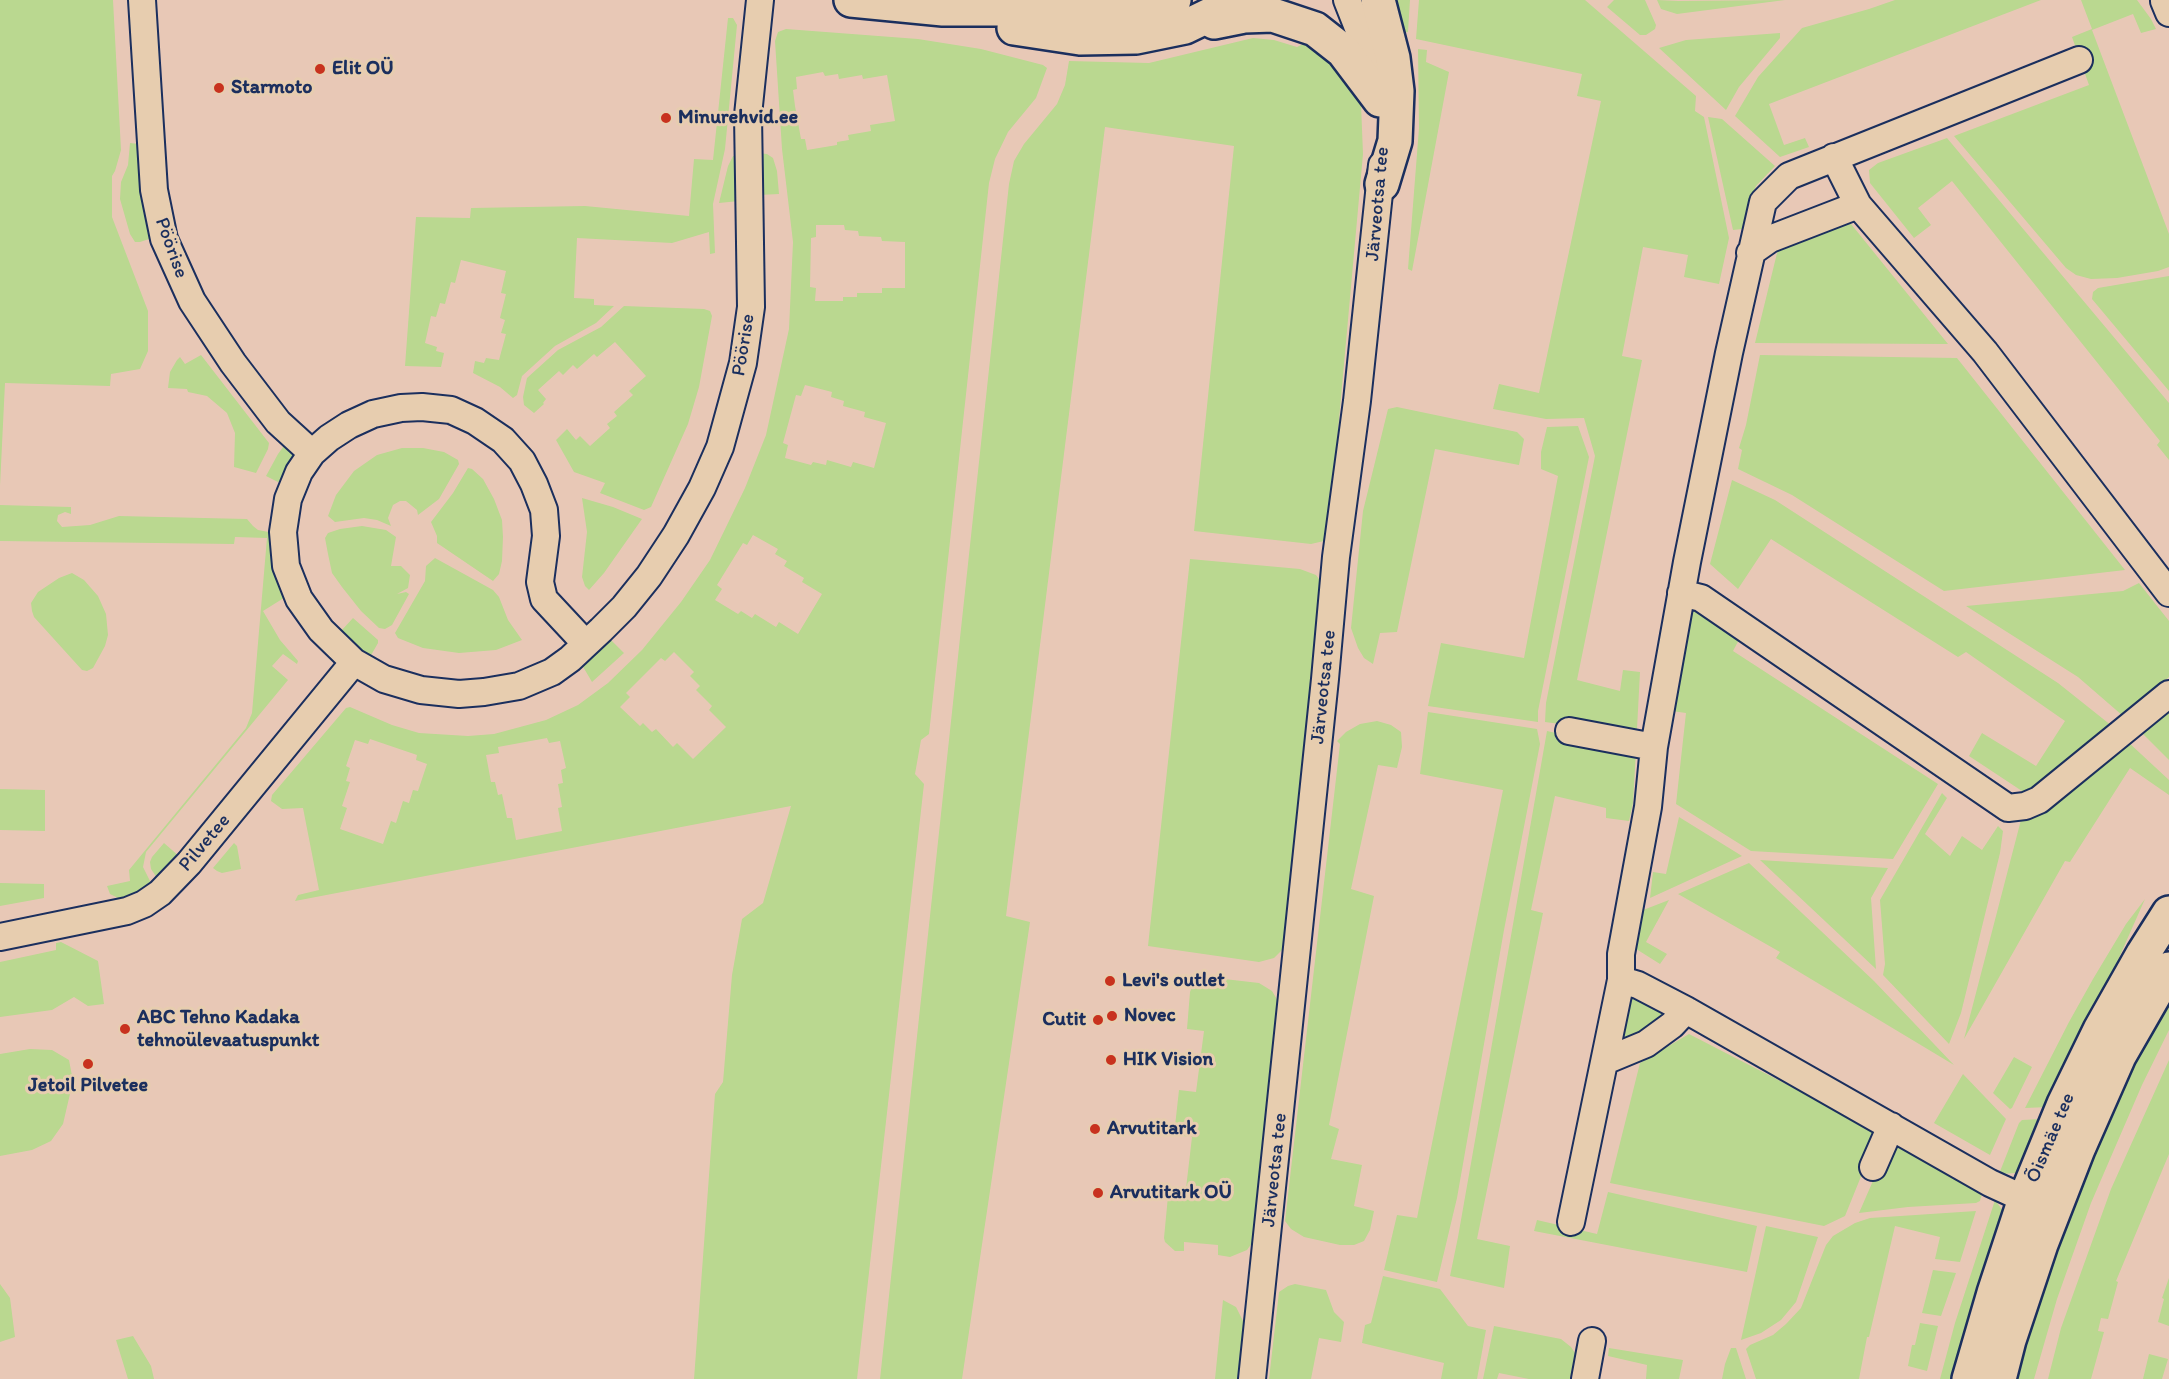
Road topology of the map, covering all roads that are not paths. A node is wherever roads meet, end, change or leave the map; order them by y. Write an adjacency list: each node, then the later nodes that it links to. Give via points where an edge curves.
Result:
1 (142, 0): 14 (street, Pöörise, via 154,190 164,239 192,301 233,363 278,422)
2 (760, 0): 17 (street, Pöörise, via 748,115 751,307 735,397 702,488 676,535 624,607)
3 (851, 0): 7 (main road, via 943,9 1013,28 1080,38 1136,37)
4 (1241, 0): 7 (main road)
5 (1347, 0): 9 (street, Järveotsa tee, via 1374,66)
6 (1378, 0): 11 (main road, via 1397,91 1395,141)
7 (1180, 14): 9 (main road, via 1273,15 1301,23 1343,51)
8 (2079, 60): 10 (street)
9 (1380, 100): 11 (street, Järveotsa tee)
10 (1834, 157): 12 (street); 13 (street, via 1790,176 1763,202)
11 (1382, 184): 33 (street, Järveotsa tee, via 1336,558)
12 (1858, 205): 13 (street, via 1770,239); 16 (street, via 1985,352)
13 (1750, 253): 15 (street)
14 (312, 453): 17 (street, Pöörise, via 349,425 401,408 451,410 503,440 522,461 543,510 546,536 540,582 544,599); 18 (street, Pöörise, via 288,499 284,532 286,566 299,599 321,630)
15 (1681, 593): 19 (street, via 1701,598 2008,808 2039,800); 21 (street)
16 (2169, 593)
17 (586, 644): 18 (street, Pöörise, via 552,672 519,686 484,693 421,690 384,679)
18 (354, 662): 23 (street, Pilvetee, via 160,893 127,910)
19 (2169, 694)
20 (1569, 731): 21 (street)
21 (1654, 747): 25 (street, via 1648,807 1621,954)
22 (2169, 912): 30 (main road, Õismäe tee, via 2100,1030 2064,1104)
23 (0, 937)
24 (2169, 969): 30 (main road, Õismäe tee, via 2119,1056 2078,1149)
25 (1621, 980): 26 (street); 27 (street)
26 (1686, 1010): 27 (street, via 1646,1044); 28 (street)
27 (1605, 1061): 31 (street)
28 (1891, 1126): 29 (street); 30 (street, via 1990,1183)
29 (1873, 1167)
30 (2039, 1206): 35 (main road, Õismäe tee, via 1994,1293); 36 (main road, Õismäe tee)
31 (1571, 1222)
32 (1592, 1341): 34 (street)
33 (1252, 1379)
34 (1585, 1379)
35 (1969, 1379)
36 (1999, 1379)

